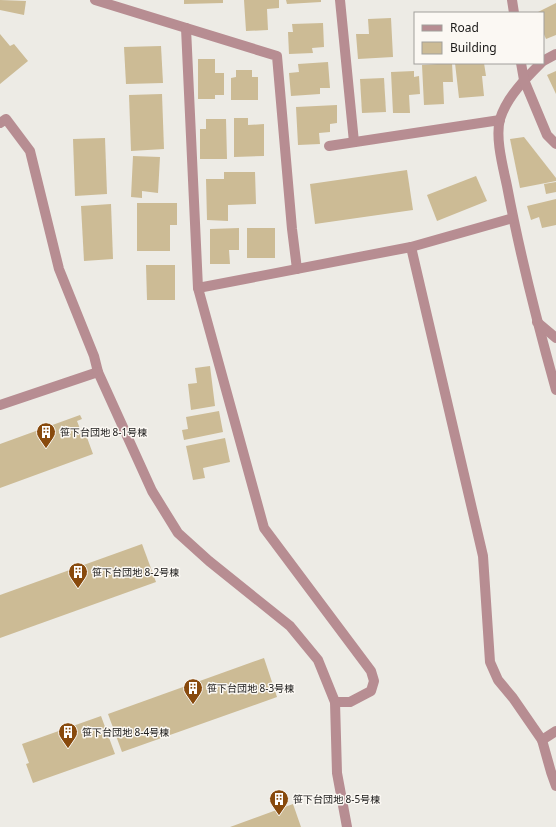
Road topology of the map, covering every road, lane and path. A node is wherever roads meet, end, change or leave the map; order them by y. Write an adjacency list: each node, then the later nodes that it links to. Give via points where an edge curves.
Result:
1 (95, 0): 5 (street)
2 (340, 0): 13 (street)
3 (512, 0): 4 (street)
4 (514, 12)
5 (186, 28): 18 (street, via 277,56); 19 (street)
6 (556, 54): 7 (street)
7 (544, 61)
8 (521, 64): 10 (street)
9 (540, 64): 10 (street)
10 (524, 80): 11 (street, via 509,100); 14 (street, via 547,135)
11 (500, 120): 13 (street); 16 (street, via 499,146)
12 (0, 123): 22 (street, via 6,119 30,151 59,269)
13 (354, 142): 15 (street)
14 (556, 144)
15 (329, 146)
16 (513, 218): 17 (street); 20 (street)
17 (411, 248): 18 (street); 27 (street, via 483,556 490,662 498,680)
18 (297, 269): 19 (street)
19 (198, 288): 25 (street, via 264,528 371,671 374,681 371,691 350,702)
20 (537, 322): 21 (street); 23 (street)
21 (556, 338)
22 (98, 372): 24 (street); 25 (street, via 152,491 178,533 290,626 318,660)
23 (556, 390)
24 (0, 405)
25 (335, 702): 29 (street, via 337,773)
26 (556, 731): 27 (street)
27 (542, 740): 28 (street)
28 (556, 786)
29 (347, 827)

